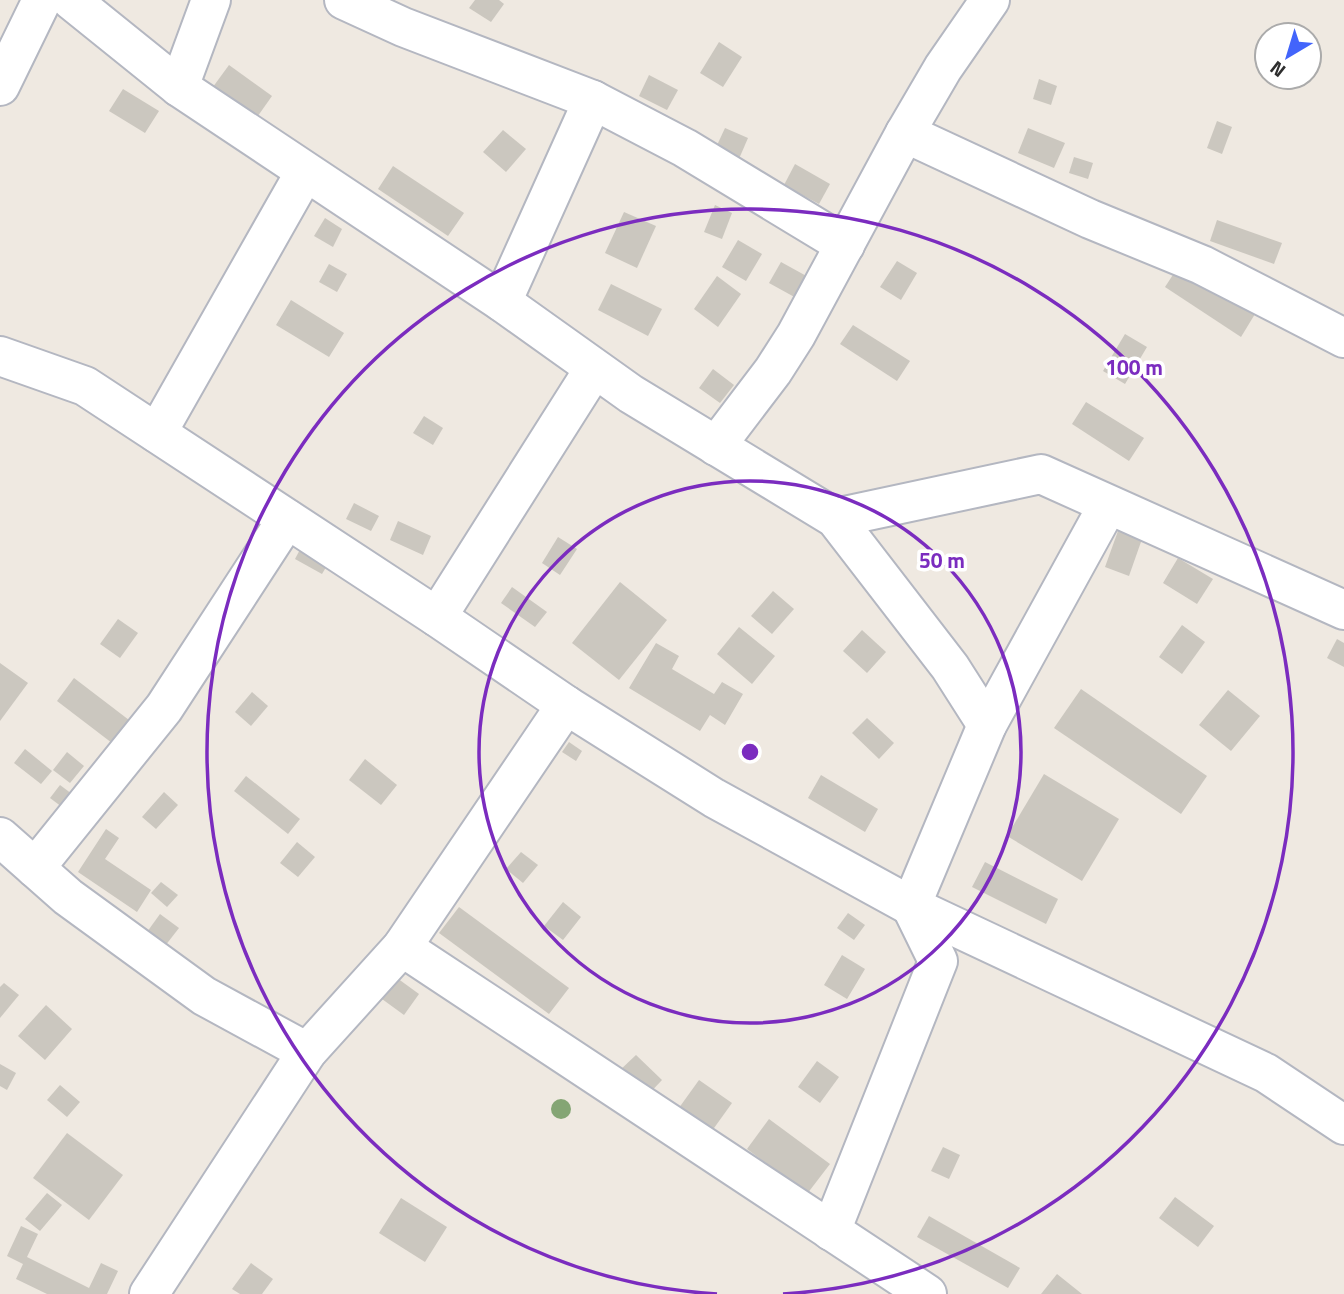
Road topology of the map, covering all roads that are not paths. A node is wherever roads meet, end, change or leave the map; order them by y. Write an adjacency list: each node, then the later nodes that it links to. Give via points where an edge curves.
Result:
1 (42, 0): 6 (street)
2 (71, 0): 7 (street)
3 (211, 0): 7 (street)
4 (344, 0): 8 (street)
5 (990, 0): 9 (street)
6 (0, 86)
7 (180, 87): 10 (street)
8 (593, 100): 11 (street, via 685,148); 12 (street)
9 (905, 133): 11 (street); 13 (street, via 1202,265)
10 (305, 172): 12 (street); 16 (street)
11 (845, 245): 17 (street, via 773,371)
12 (502, 302): 15 (street)
13 (1344, 338)
14 (0, 356): 16 (street, via 85,386)
15 (594, 369): 17 (street); 22 (street)
16 (157, 433): 20 (street)
17 (716, 446): 19 (street)
18 (1108, 505): 19 (street, via 1041,474); 21 (street); 24 (street)
19 (835, 518): 24 (street, via 950,667)
20 (287, 519): 22 (street); 26 (street, via 164,708)
21 (1344, 610)
22 (437, 617): 23 (street)
23 (566, 705): 27 (street, via 714,798); 28 (street)
24 (987, 725): 27 (street)
25 (0, 837): 26 (street)
26 (35, 869): 29 (street, via 204,996)
27 (911, 906): 30 (street, via 1266,1073); 31 (street, via 938,961)
28 (402, 947): 29 (street); 31 (street)
29 (307, 1052): 32 (street)
30 (1344, 1125)
31 (831, 1231): 33 (street)
32 (149, 1294)
33 (927, 1294)

